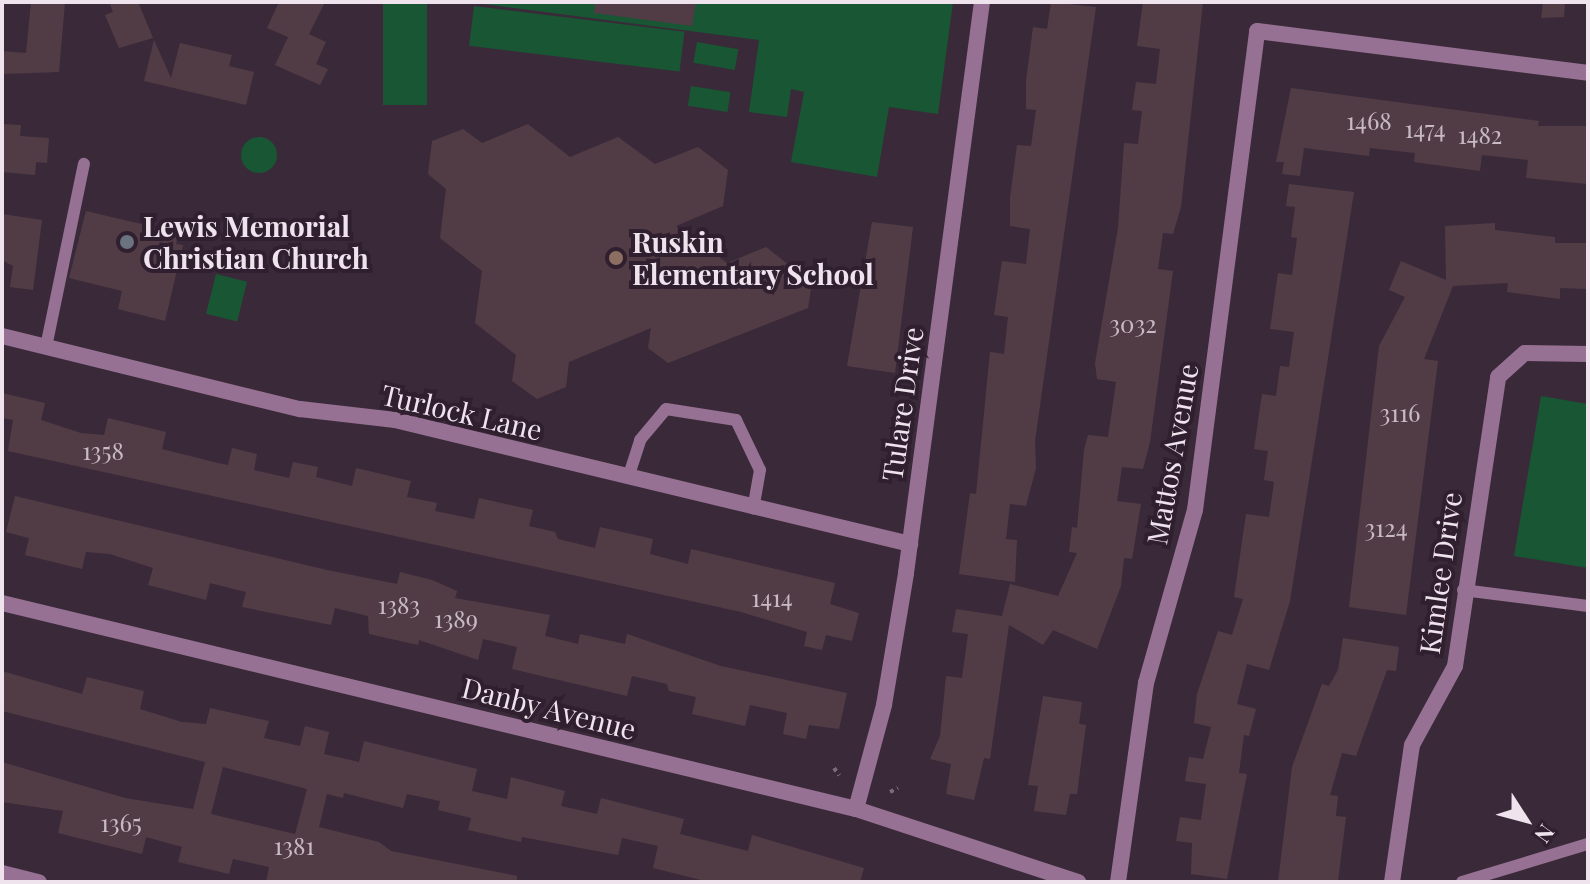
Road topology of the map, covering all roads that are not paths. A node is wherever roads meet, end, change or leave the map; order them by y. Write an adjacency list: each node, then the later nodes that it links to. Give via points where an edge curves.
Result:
1 (982, 2): 9 (street, Tulare Drive)
2 (1588, 73): 18 (street, Mattos Avenue, via 1257,31 1195,510 1146,683)
3 (84, 164): 5 (lane)
4 (2, 336): 5 (street, Turlock Lane)
5 (46, 347): 7 (street, Turlock Lane, via 300,409 395,420)
6 (1588, 354): 10 (street, Kimlee Drive, via 1525,353 1510,361 1492,399)
7 (628, 478): 8 (street, Turlock Lane); 8 (lane, via 640,440 666,409 736,420 760,470)
8 (753, 508): 9 (street, Turlock Lane)
9 (910, 544): 13 (street, Tulare Drive, via 884,705)
10 (1463, 590): 12 (lane); 19 (street, Kimlee Drive, via 1455,666 1412,745)
11 (2, 603): 13 (street, Danby Avenue)
12 (1588, 606)
13 (856, 809): 17 (street, Danby Avenue)
14 (1588, 844): 20 (lane)
15 (2, 873): 16 (street)
16 (39, 882)
17 (1078, 882)
18 (1118, 882)
19 (1392, 882)
20 (1462, 882)

